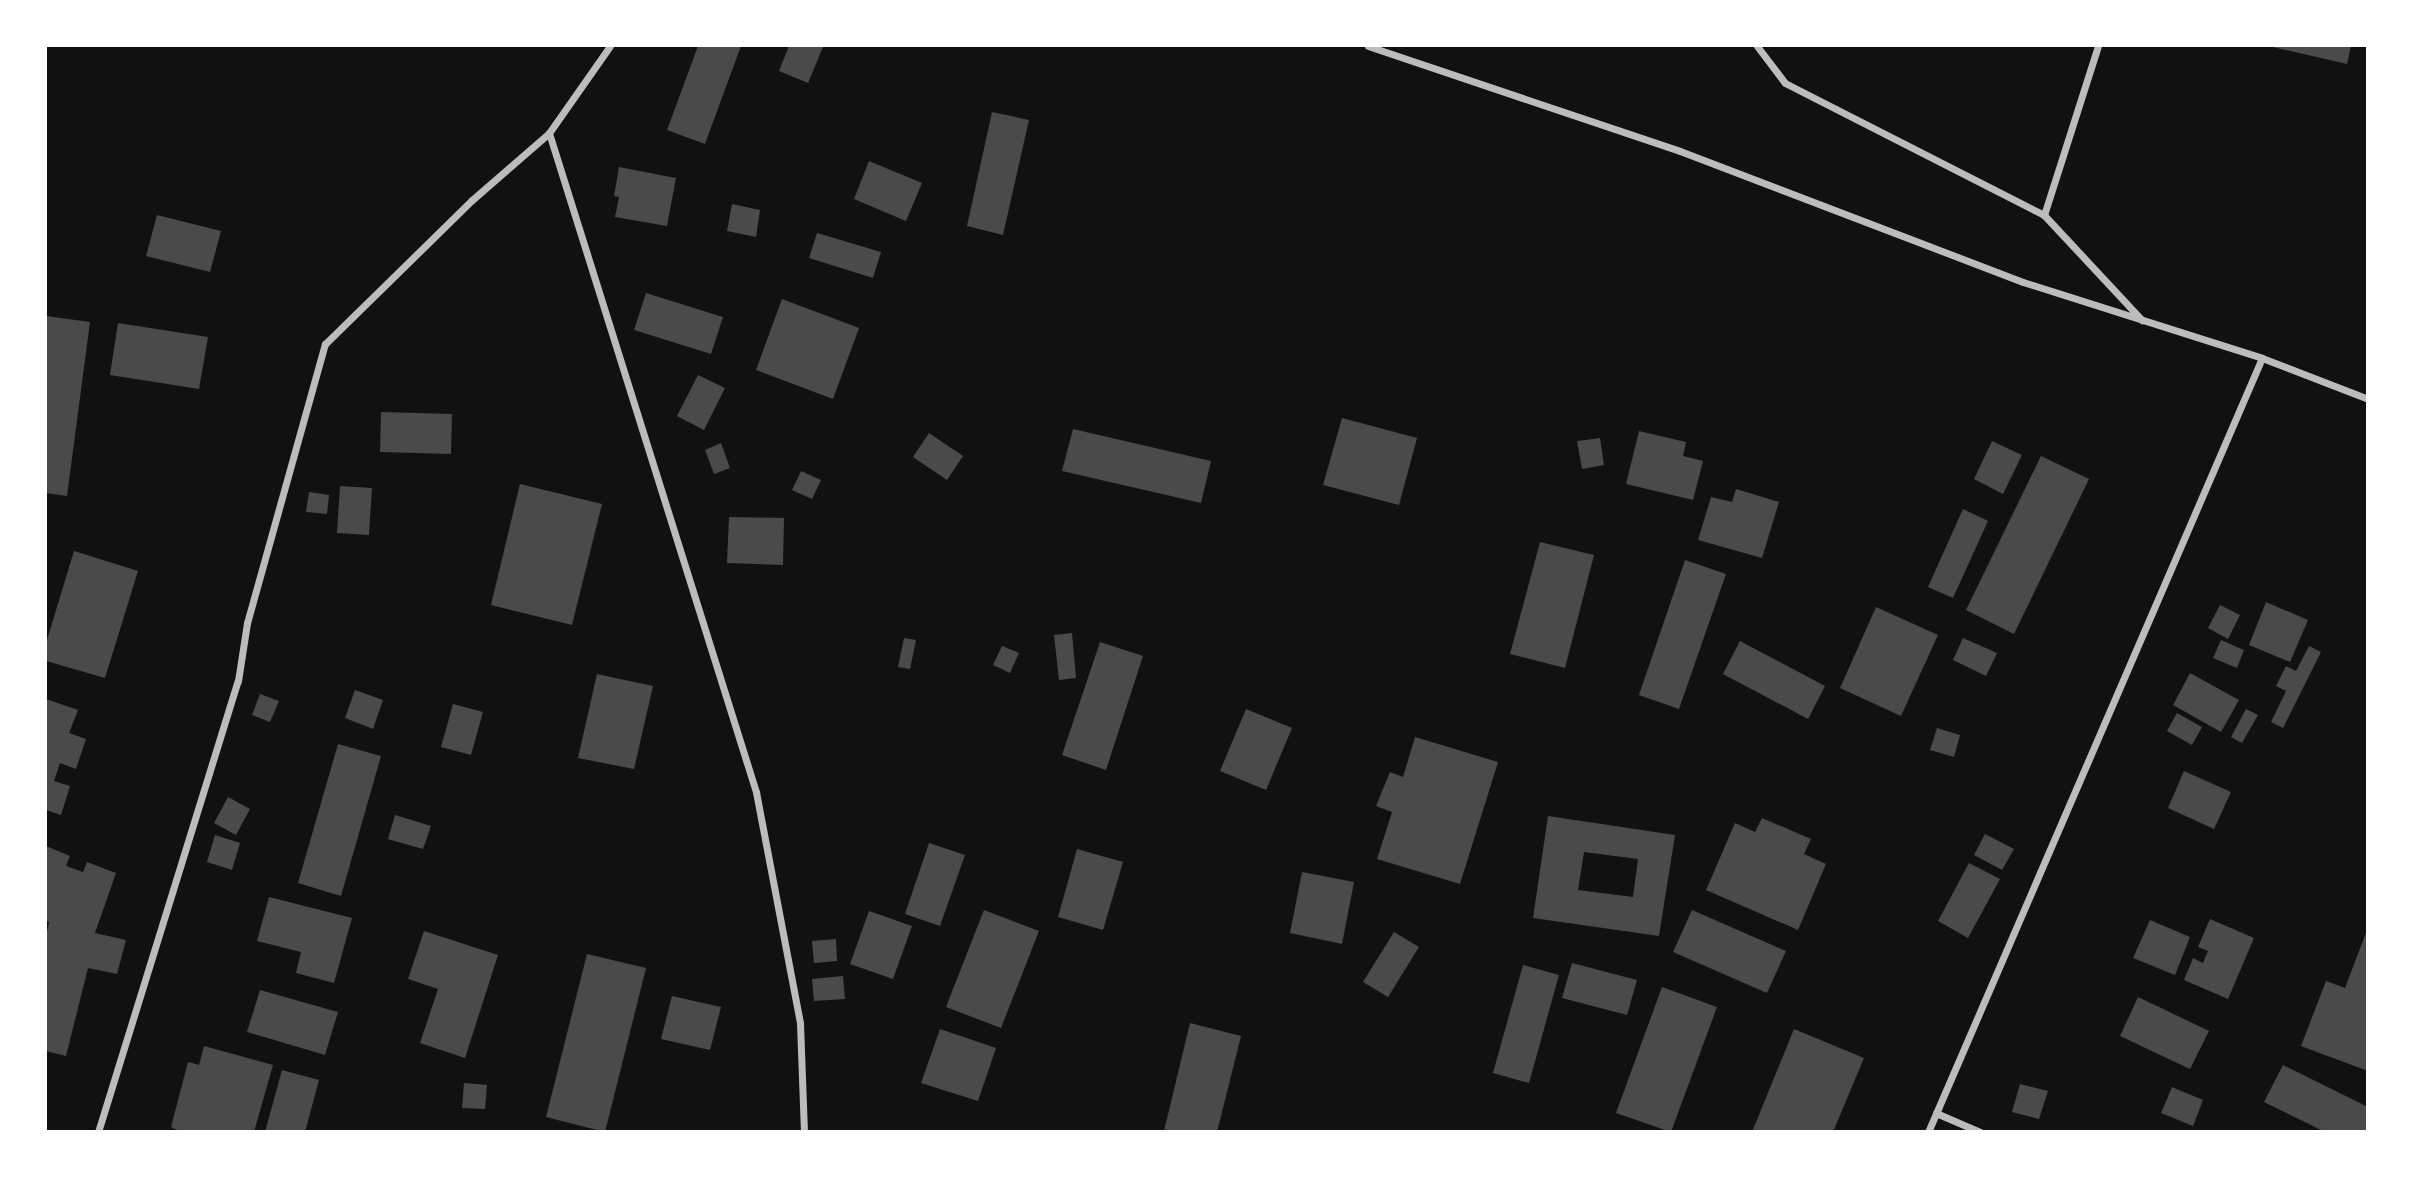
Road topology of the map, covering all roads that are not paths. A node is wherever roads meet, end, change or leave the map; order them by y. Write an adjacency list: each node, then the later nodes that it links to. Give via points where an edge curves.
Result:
1 (610, 46): 5 (street)
2 (1368, 46): 7 (street, via 1680,151 2023,282)
3 (1758, 46): 6 (street, via 1785,83)
4 (2098, 46): 6 (street)
5 (549, 133): 11 (street, via 472,200 325,344 247,623 238,681); 12 (street, via 756,792 800,1023)
6 (2044, 215): 7 (street)
7 (2142, 320): 8 (street)
8 (2262, 358): 9 (street); 10 (street)
9 (2368, 400)
10 (1936, 1113): 13 (street); 14 (street)
11 (98, 1132)
12 (804, 1132)
13 (1928, 1132)
14 (1980, 1132)

